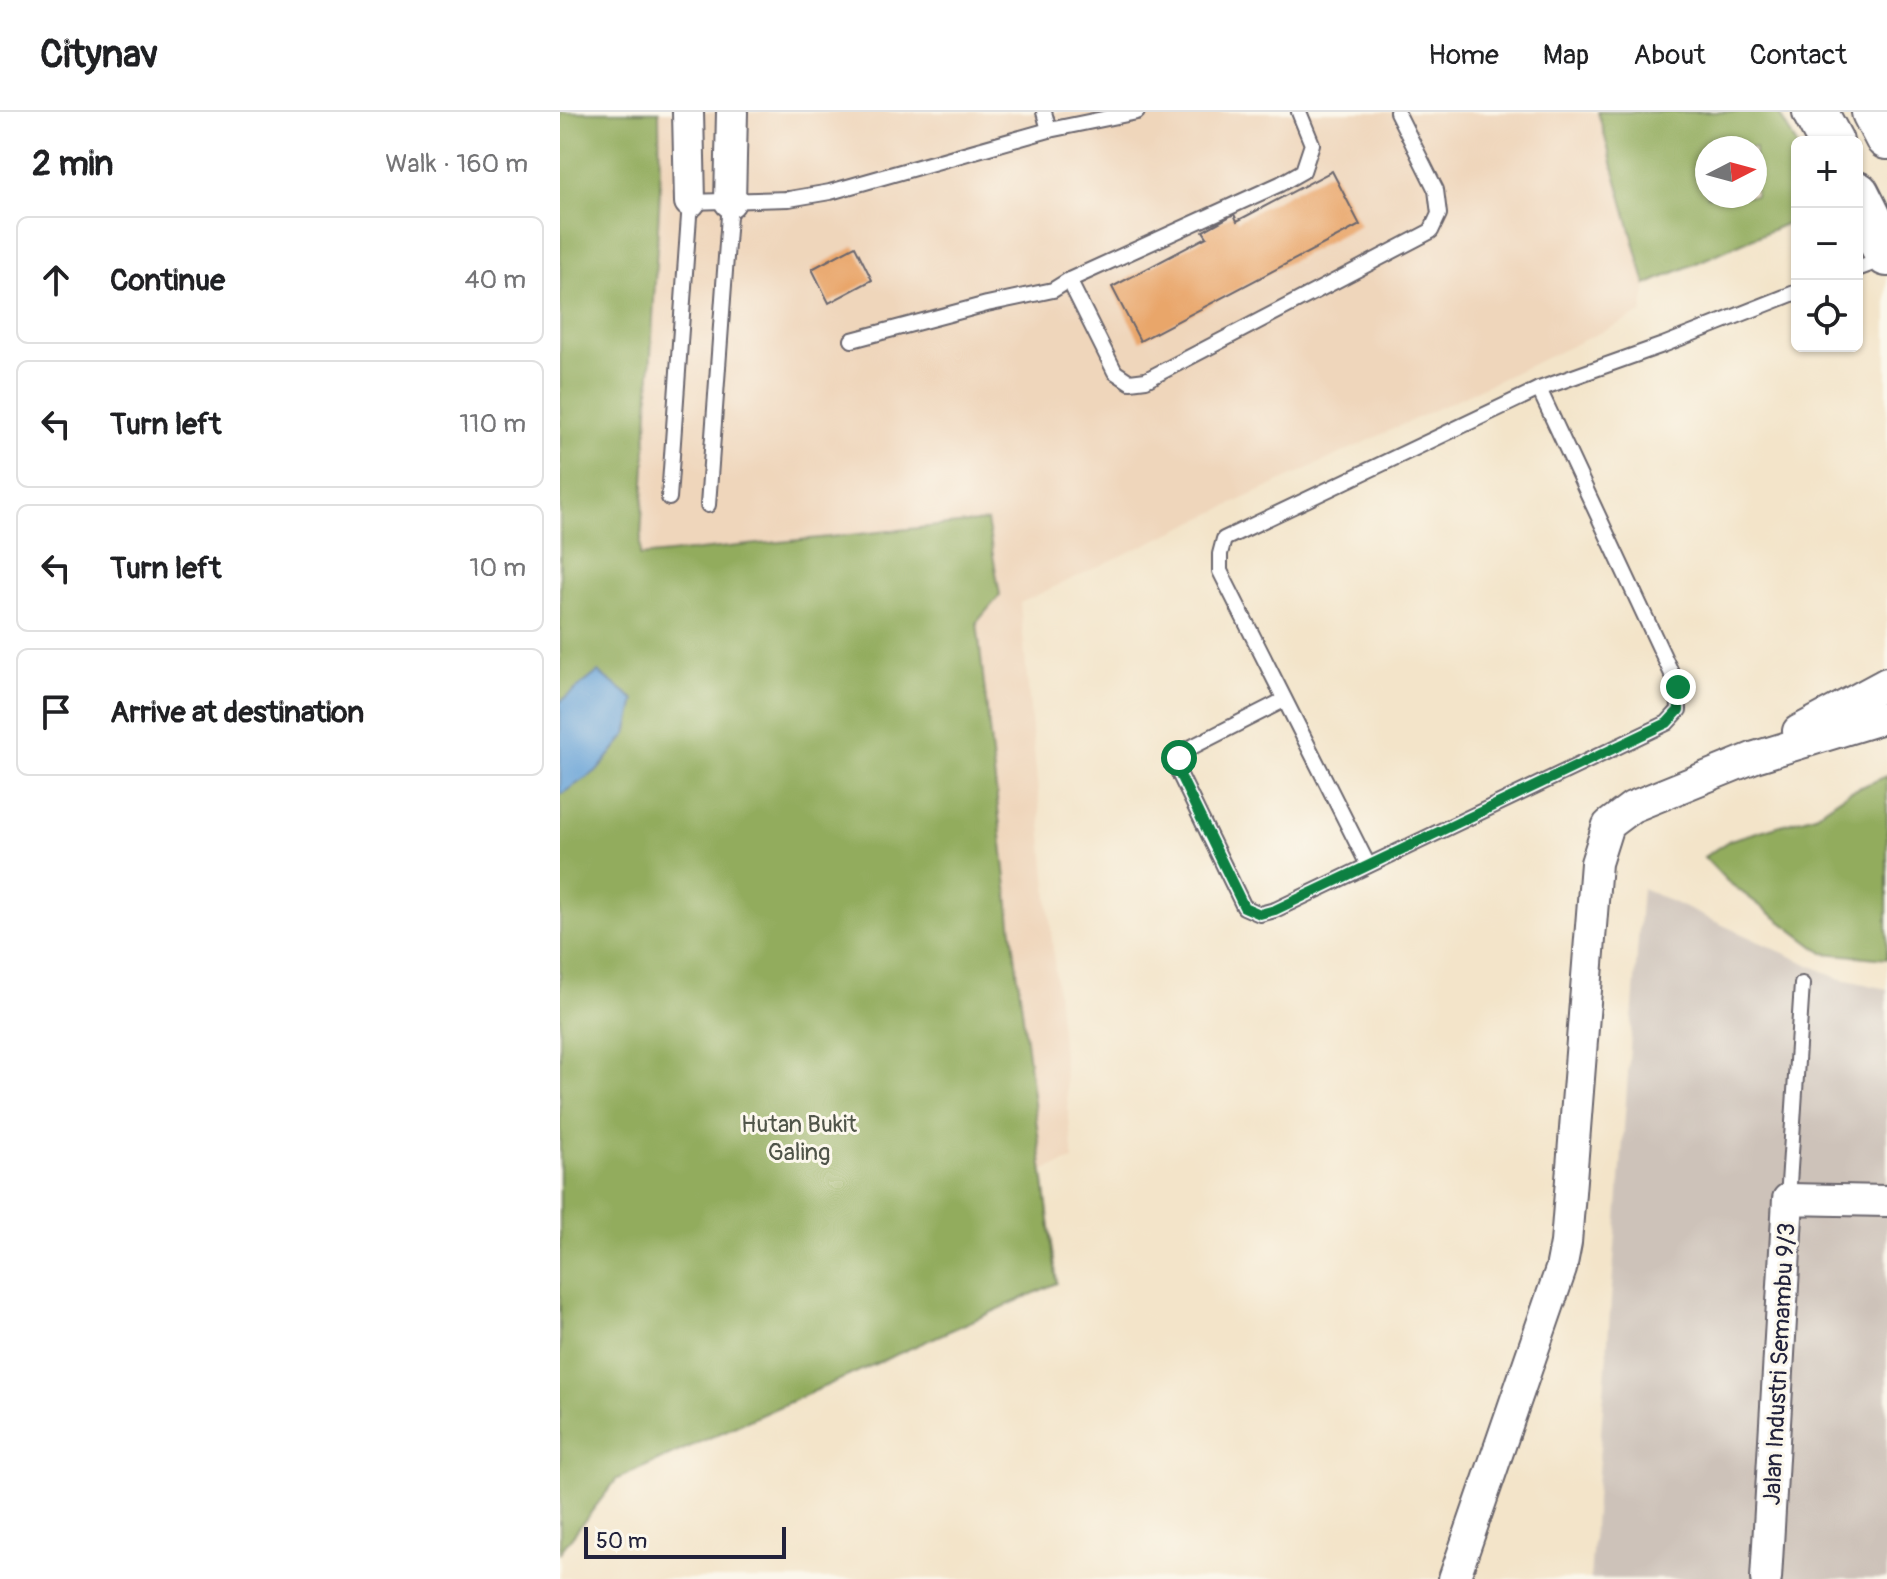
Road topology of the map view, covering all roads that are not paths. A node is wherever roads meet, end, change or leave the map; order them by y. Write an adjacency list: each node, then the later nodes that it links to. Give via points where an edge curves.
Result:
1 (688, 112): 12 (street)
2 (732, 112): 13 (street)
3 (1044, 112): 9 (lane)
4 (1137, 112): 9 (lane)
5 (1299, 112): 17 (lane, via 1312,144 1303,171)
6 (1397, 112): 17 (lane, via 1436,190 1439,214 1431,231 1146,380 1130,382 1115,372)
7 (1815, 112): 10 (highway)
8 (1874, 112): 11 (highway)
9 (1049, 130): 13 (lane, via 830,192)
10 (1828, 136)
11 (1887, 137)
12 (690, 202): 13 (lane); 21 (lane)
13 (730, 202): 22 (lane)
14 (1863, 206): 15 (highway)
15 (1887, 256): 16 (lane)
16 (1863, 266)
17 (1069, 280): 19 (lane, via 1053,290)
18 (1791, 294): 20 (lane)
19 (852, 340)
20 (1539, 389): 24 (lane, via 1224,539 1220,571); 27 (lane, via 1678,687 1679,710 1667,723)
21 (669, 498)
22 (708, 505)
23 (1887, 683): 26 (street)
24 (1284, 700): 27 (lane); 27 (lane, via 1201,741 1179,758 1177,769 1244,907 1260,914 1275,910)
25 (1887, 717): 26 (street)
26 (1755, 757): 31 (street, via 1632,807 1608,825 1596,863 1561,1269)
27 (1368, 865)
28 (1802, 984): 29 (lane)
29 (1788, 1199): 30 (street, Jalan Industri Semambu 9/3); 32 (street, Jalan Industri Semambu 9/3)
30 (1887, 1201)
31 (1454, 1579)
32 (1766, 1579)

